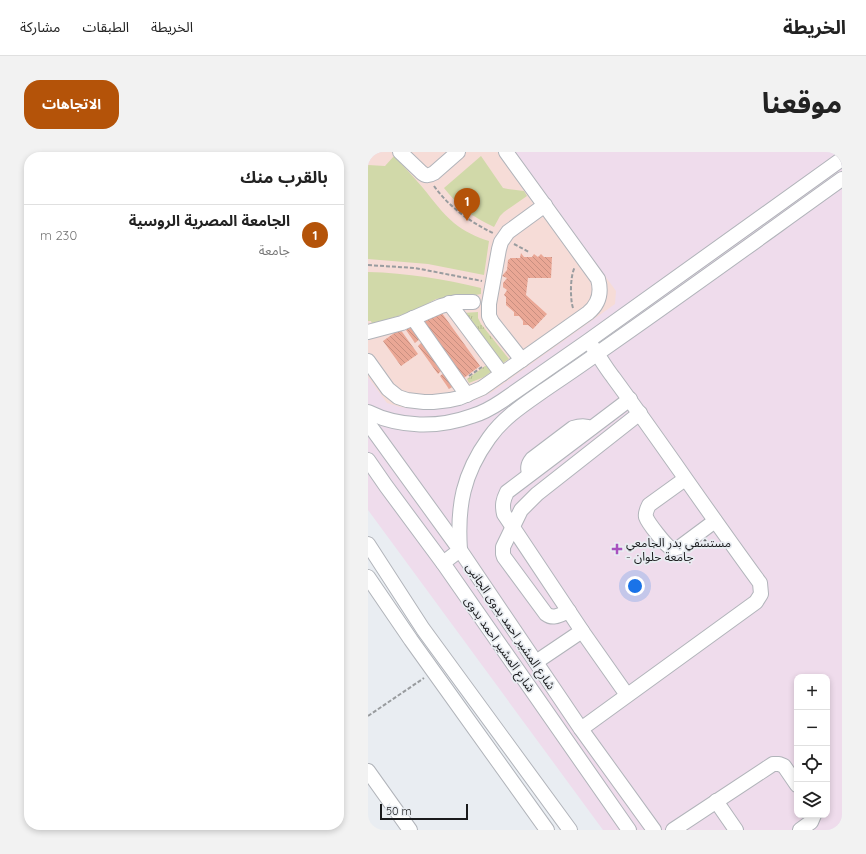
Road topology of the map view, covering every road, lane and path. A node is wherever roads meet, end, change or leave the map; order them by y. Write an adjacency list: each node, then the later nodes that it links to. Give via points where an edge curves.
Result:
1 (400, 152): 5 (street)
2 (458, 152): 5 (street)
3 (506, 152): 7 (street)
4 (842, 159): 18 (street)
5 (427, 176): 8 (path, via 446,200 470,221)
6 (842, 179): 19 (street)
7 (545, 205): 8 (street); 20 (street, via 598,279 600,292 593,309)
8 (503, 238): 9 (path); 12 (street, via 498,249)
9 (529, 252)
10 (368, 265): 12 (path, via 414,268)
11 (577, 265): 15 (path, via 572,273 571,301)
12 (493, 283): 20 (street, via 489,316)
13 (472, 302): 14 (street)
14 (449, 303): 16 (street); 22 (street)
15 (574, 310)
16 (413, 318): 17 (street); 24 (street)
17 (368, 332)
18 (588, 341): 19 (street); 27 (street, via 502,401 472,416 439,424 422,425 404,423)
19 (598, 354): 26 (street); 39 (street, via 518,409 503,422 478,453 463,490 458,530)
20 (522, 360): 23 (street)
21 (368, 361): 25 (street, via 388,389 402,399 433,402)
22 (491, 361): 23 (street); 24 (path)
23 (502, 374): 25 (street)
24 (459, 383): 25 (street)
25 (467, 395)
26 (630, 399): 28 (street); 30 (street)
27 (368, 412)
28 (640, 414): 33 (street); 35 (street)
29 (368, 422): 39 (street, شارع المشير احمد بدوى الجانبى)
30 (591, 428): 31 (street); 34 (street, via 576,427 561,437 532,460 528,465)
31 (554, 457): 33 (street); 34 (street)
32 (368, 460): 40 (street, شارع المشير احمد بدوى)
33 (565, 471): 37 (street, via 527,504)
34 (530, 474): 37 (street, via 503,498 504,514)
35 (685, 479): 36 (street); 36 (street, via 649,505 646,511 648,522 668,547 674,548 680,547)
36 (715, 521): 48 (street, via 760,583 761,594 756,602)
37 (512, 528): 42 (street); 42 (street, via 503,547 504,557 546,614 554,617)
38 (368, 544): 43 (street)
39 (460, 550): 40 (street); 46 (street, شارع المشير احمد بدوى الجانبى)
40 (443, 563): 59 (street, شارع المشير احمد بدوى)
41 (368, 577): 45 (street)
42 (569, 611): 44 (street)
43 (424, 629): 45 (street); 58 (street)
44 (582, 631): 46 (street); 48 (street)
45 (411, 640): 47 (street)
46 (536, 662): 50 (street, شارع المشير احمد بدوى الجانبى)
47 (434, 672): 49 (path); 57 (street)
48 (627, 695): 50 (street)
49 (368, 716)
50 (581, 729): 60 (street, شارع المشير احمد بدوى الجانبى)
51 (368, 771): 56 (street)
52 (795, 782): 53 (street, via 784,766 773,764)
53 (716, 801): 55 (street); 62 (street)
54 (813, 818): 63 (street)
55 (692, 825): 61 (street)
56 (405, 828)
57 (547, 830)
58 (570, 830)
59 (629, 830)
60 (654, 830)
61 (673, 830)
62 (736, 830)
63 (800, 830)

